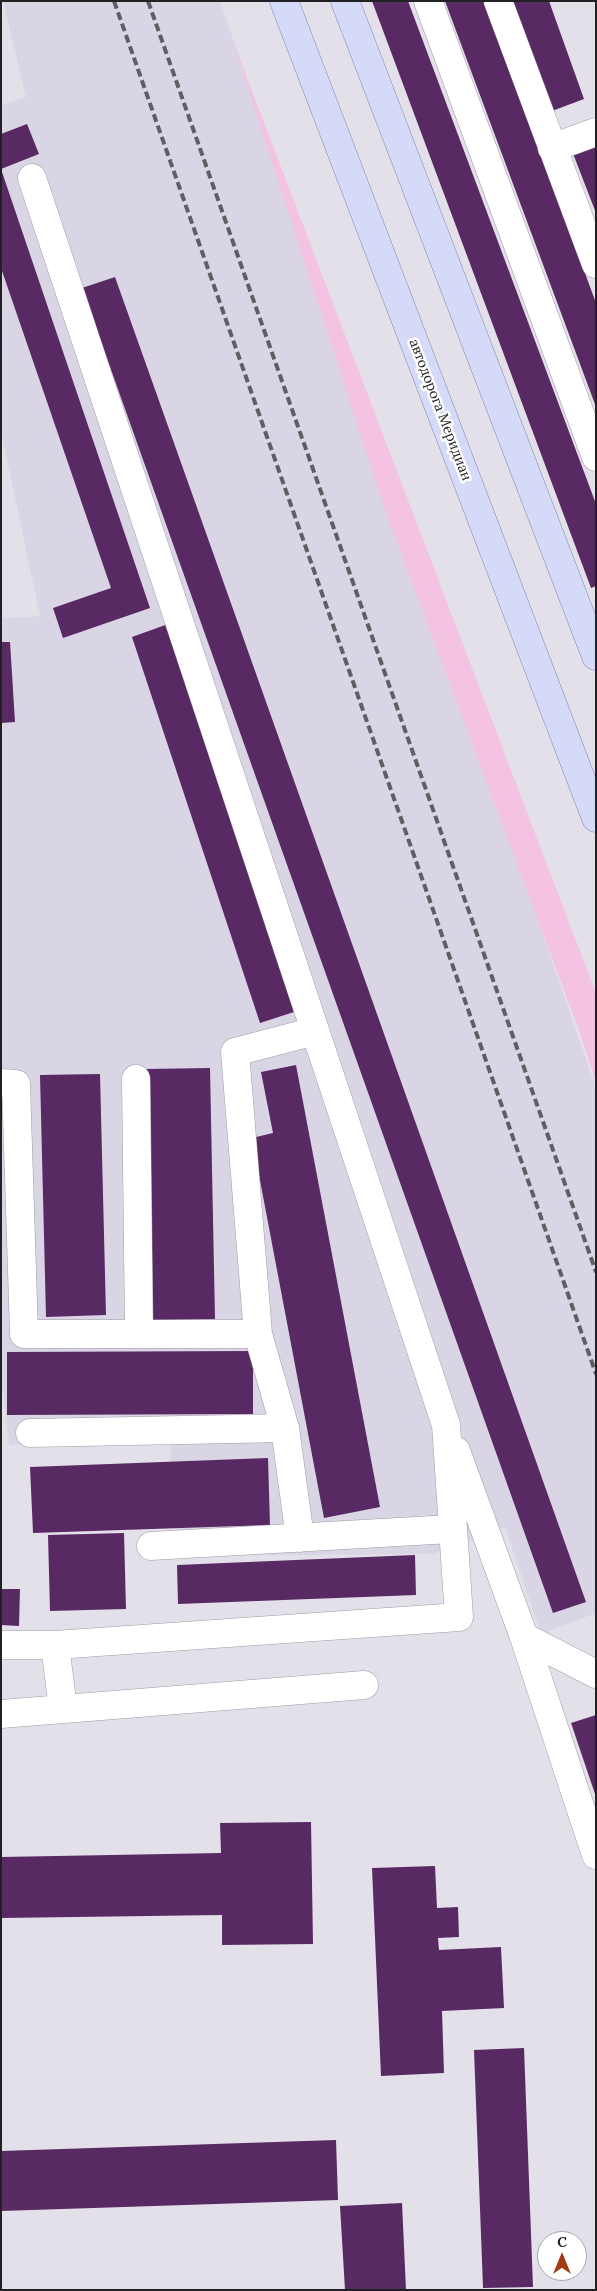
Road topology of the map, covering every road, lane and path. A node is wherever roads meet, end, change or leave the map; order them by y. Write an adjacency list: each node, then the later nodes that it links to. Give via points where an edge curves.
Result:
1 (284, 1): 11 (main road, автодорога Меридиан)
2 (345, 1): 10 (main road)
3 (428, 1): 9 (lane)
4 (498, 1): 6 (lane)
5 (596, 132): 6 (lane)
6 (552, 148): 8 (lane)
7 (32, 178): 12 (lane)
8 (596, 264)
9 (596, 457)
10 (596, 656)
11 (596, 818)
12 (315, 1031): 16 (lane, via 235,1052); 17 (lane)
13 (136, 1079): 15 (lane)
14 (1, 1083): 15 (lane, via 16,1084 24,1334)
15 (139, 1334): 16 (lane)
16 (258, 1334): 18 (lane)
17 (446, 1424): 20 (lane); 23 (lane)
18 (285, 1428): 19 (lane); 21 (lane)
19 (30, 1433)
20 (451, 1529): 21 (lane); 24 (lane, via 458,1617)
21 (300, 1538): 22 (lane)
22 (151, 1546)
23 (524, 1638): 26 (lane); 30 (lane)
24 (55, 1644): 25 (lane); 28 (lane)
25 (1, 1645)
26 (596, 1674)
27 (364, 1684): 28 (lane)
28 (63, 1709): 29 (lane)
29 (1, 1714)
30 (596, 1855)

